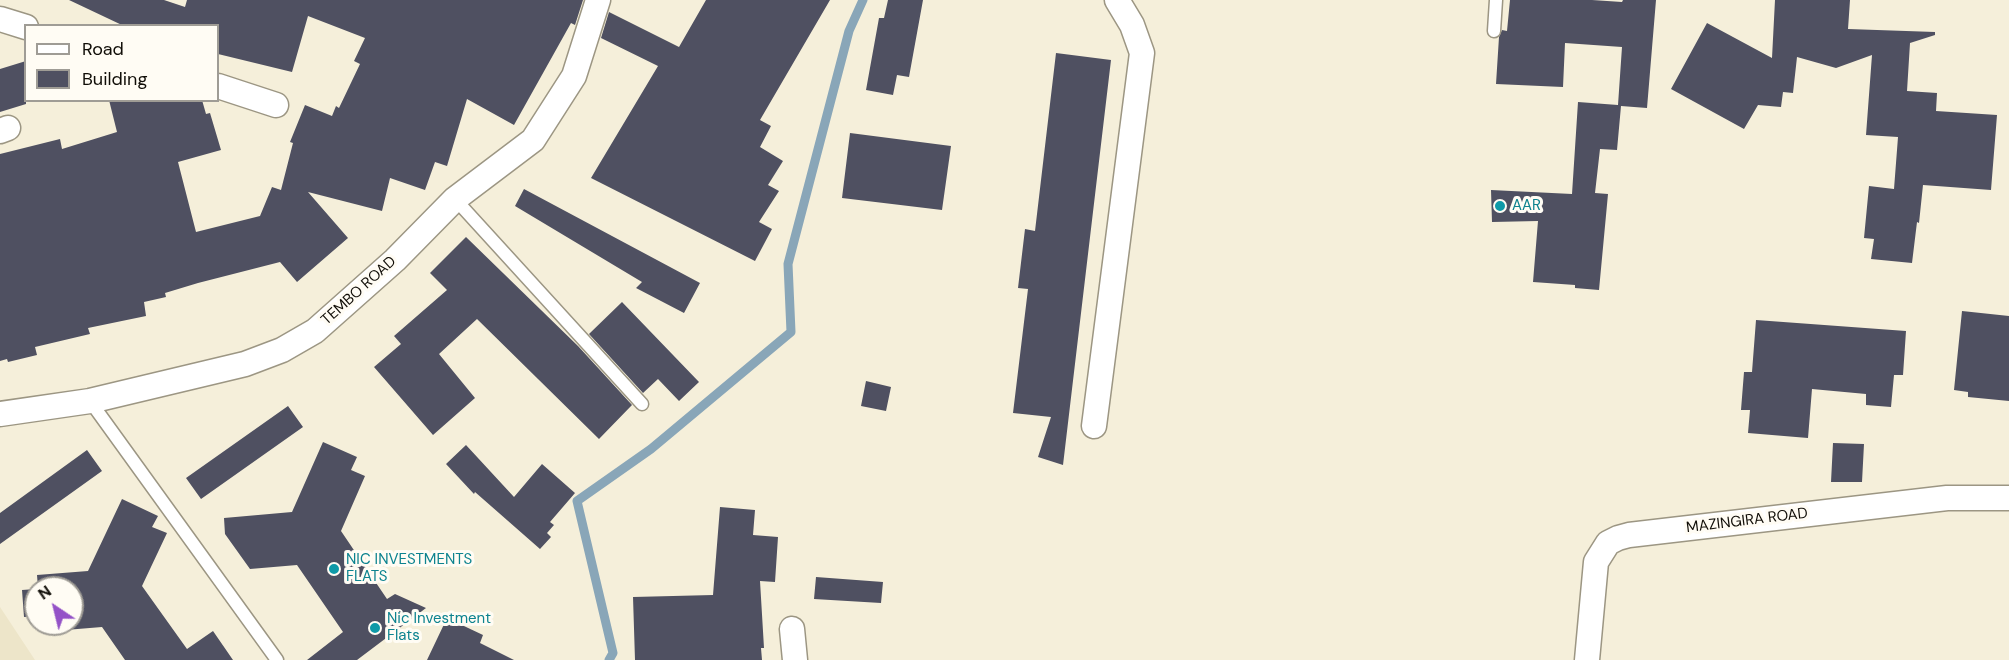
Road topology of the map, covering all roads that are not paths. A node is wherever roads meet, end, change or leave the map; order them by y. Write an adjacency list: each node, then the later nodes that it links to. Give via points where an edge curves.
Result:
1 (598, 0): 9 (street, TEMBO ROAD, via 574,76 533,140)
2 (1117, 0): 13 (street, via 1132,25 1142,54)
3 (1496, 0): 6 (lane)
4 (0, 19): 5 (street)
5 (24, 26)
6 (1494, 31)
7 (219, 87): 8 (street)
8 (276, 105)
9 (455, 199): 10 (street, TEMBO ROAD, via 395,260 315,331 282,350 245,364); 11 (lane)
10 (90, 401): 12 (street, TEMBO ROAD); 16 (lane)
11 (642, 404)
12 (0, 414)
13 (1094, 426)
14 (2009, 498): 18 (street, MAZINGIRA ROAD, via 1947,498 1618,537 1608,543 1596,562)
15 (792, 629): 17 (street)
16 (277, 660)
17 (795, 660)
18 (1587, 660)

